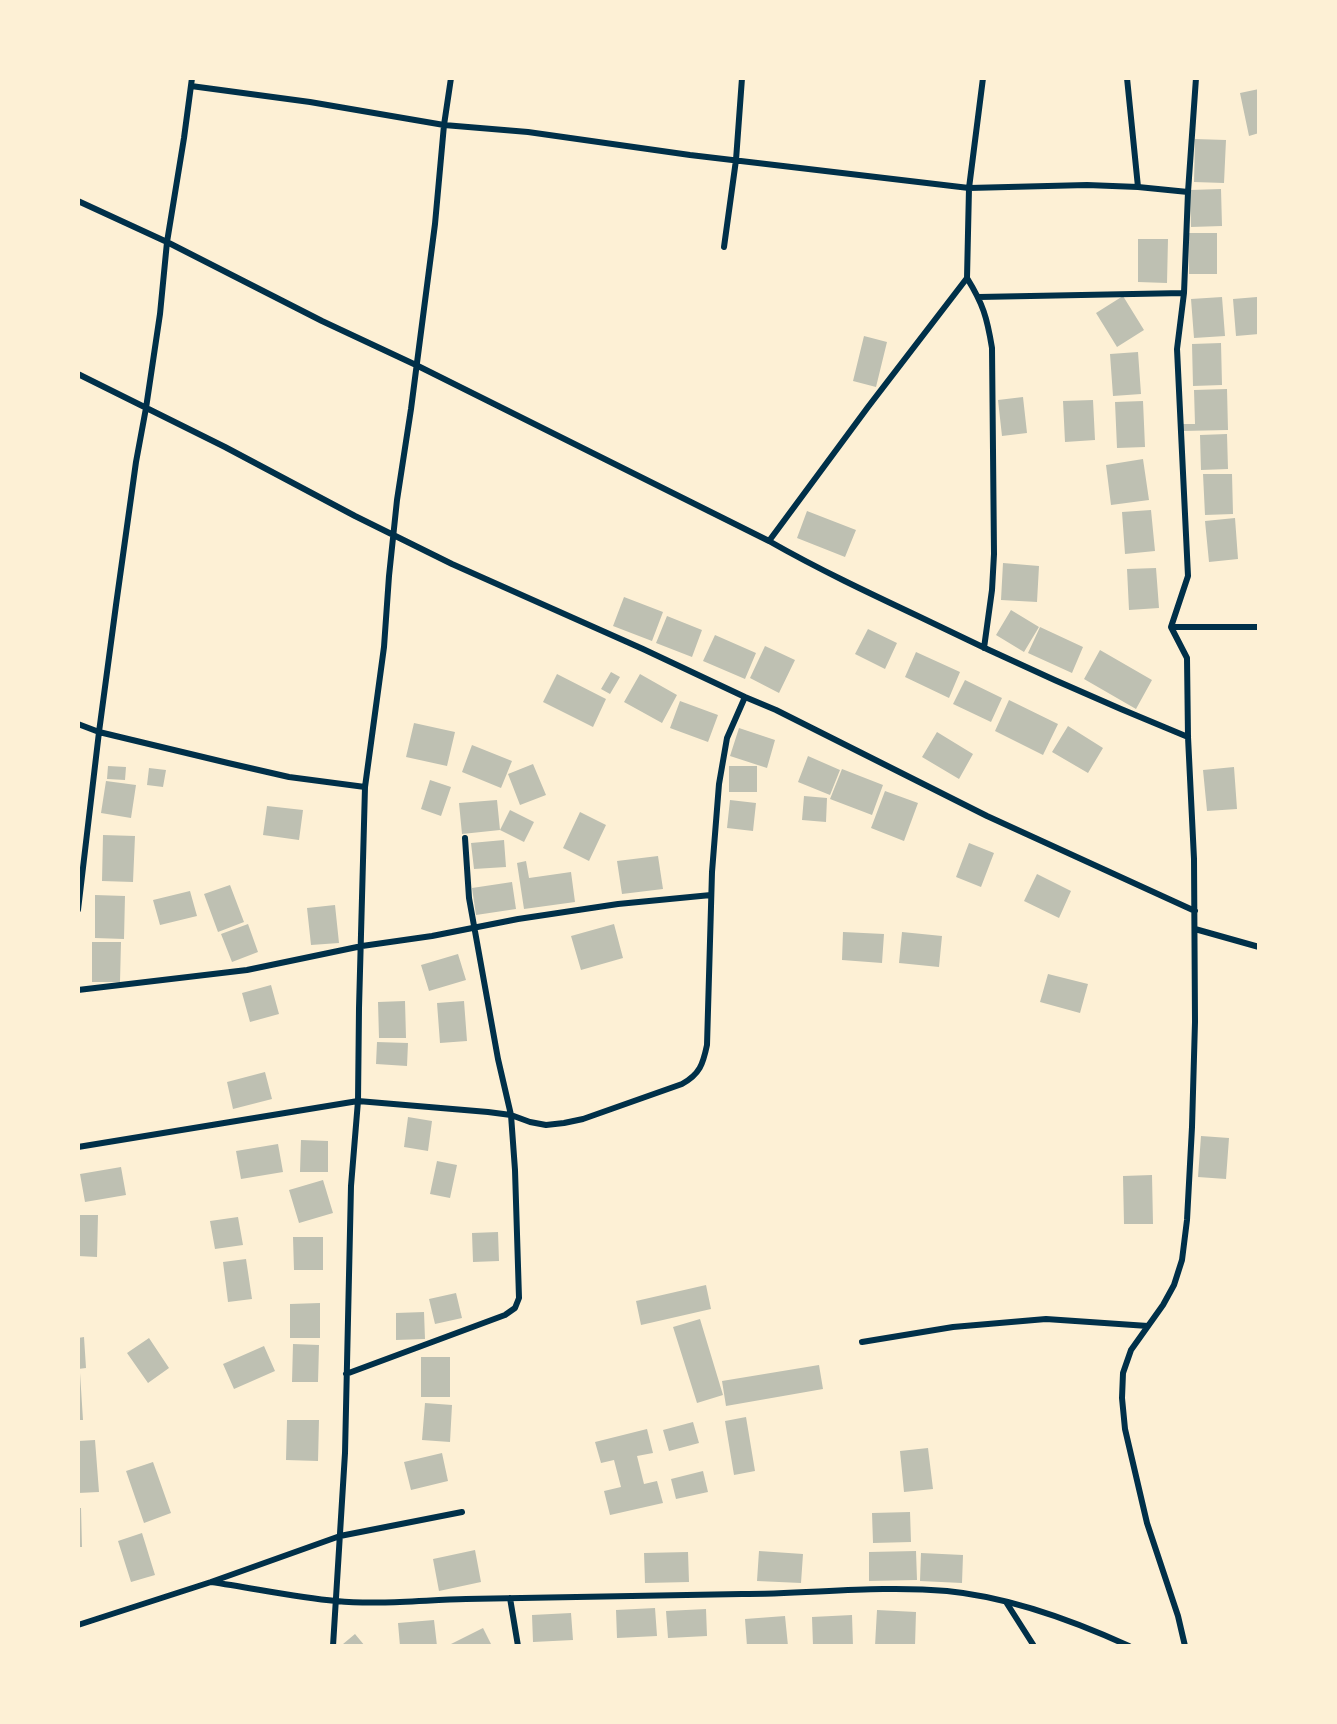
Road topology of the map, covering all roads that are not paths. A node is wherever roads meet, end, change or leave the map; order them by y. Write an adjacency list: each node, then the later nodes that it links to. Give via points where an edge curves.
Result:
1 (192, 78): 7 (street)
2 (452, 78): 8 (street)
3 (742, 78): 9 (street)
4 (983, 78): 11 (street)
5 (1127, 78): 10 (street)
6 (1196, 78): 12 (street)
7 (191, 86): 8 (street); 14 (street)
8 (444, 125): 9 (street, via 528,132); 19 (street)
9 (736, 160): 11 (street); 15 (street)
10 (1138, 187): 11 (street, via 1087,184); 12 (street)
11 (969, 188): 16 (street)
12 (1188, 192): 17 (street)
13 (78, 201): 14 (street)
14 (167, 242): 19 (street); 21 (street)
15 (724, 247)
16 (967, 278): 18 (street); 23 (street)
17 (1184, 293): 18 (street); 24 (street, via 1177,349 1188,576)
18 (979, 297): 26 (street, via 992,348 993,405 994,554)
19 (416, 365): 22 (street); 23 (street)
20 (78, 374): 21 (street)
21 (146, 408): 22 (street); 29 (street)
22 (393, 535): 27 (street); 31 (street, via 384,647)
23 (769, 541): 26 (street)
24 (1171, 627): 25 (street); 30 (street, via 1187,658)
25 (1259, 627)
26 (984, 648): 30 (street)
27 (745, 697): 33 (street, via 727,738 721,772); 35 (street, via 987,816)
28 (78, 724): 29 (street)
29 (99, 732): 31 (street, via 289,777); 34 (street)
30 (1188, 737): 35 (street)
31 (365, 787): 38 (street)
32 (465, 838): 36 (street)
33 (711, 895): 36 (street, via 618,904); 42 (street, via 707,1045 704,1063 694,1078 564,1123 546,1125)
34 (78, 910)
35 (1195, 911): 37 (street)
36 (475, 928): 38 (street); 42 (street)
37 (1195, 929): 39 (street); 44 (street, via 1187,1220 1174,1285)
38 (362, 946): 40 (street, via 247,970); 41 (street)
39 (1259, 947)
40 (78, 990)
41 (358, 1101): 42 (street); 43 (street); 46 (street, via 351,1186)
42 (511, 1115): 46 (street, via 519,1283 515,1308)
43 (78, 1147)
44 (1148, 1326): 45 (street, via 1046,1319 953,1327); 58 (street, via 1131,1350 1123,1373 1125,1429 1147,1523)
45 (862, 1342)
46 (346, 1374): 48 (street)
47 (462, 1512): 48 (street)
48 (340, 1536): 49 (street); 51 (street)
49 (212, 1582): 51 (street); 53 (street)
50 (510, 1598): 51 (street); 52 (street, via 909,1589 949,1591); 55 (street)
51 (336, 1601): 54 (street)
52 (1006, 1602): 56 (street); 57 (street, via 1058,1617)
53 (78, 1625)
54 (333, 1646)
55 (518, 1646)
56 (1034, 1646)
57 (1129, 1646)
58 (1185, 1646)

